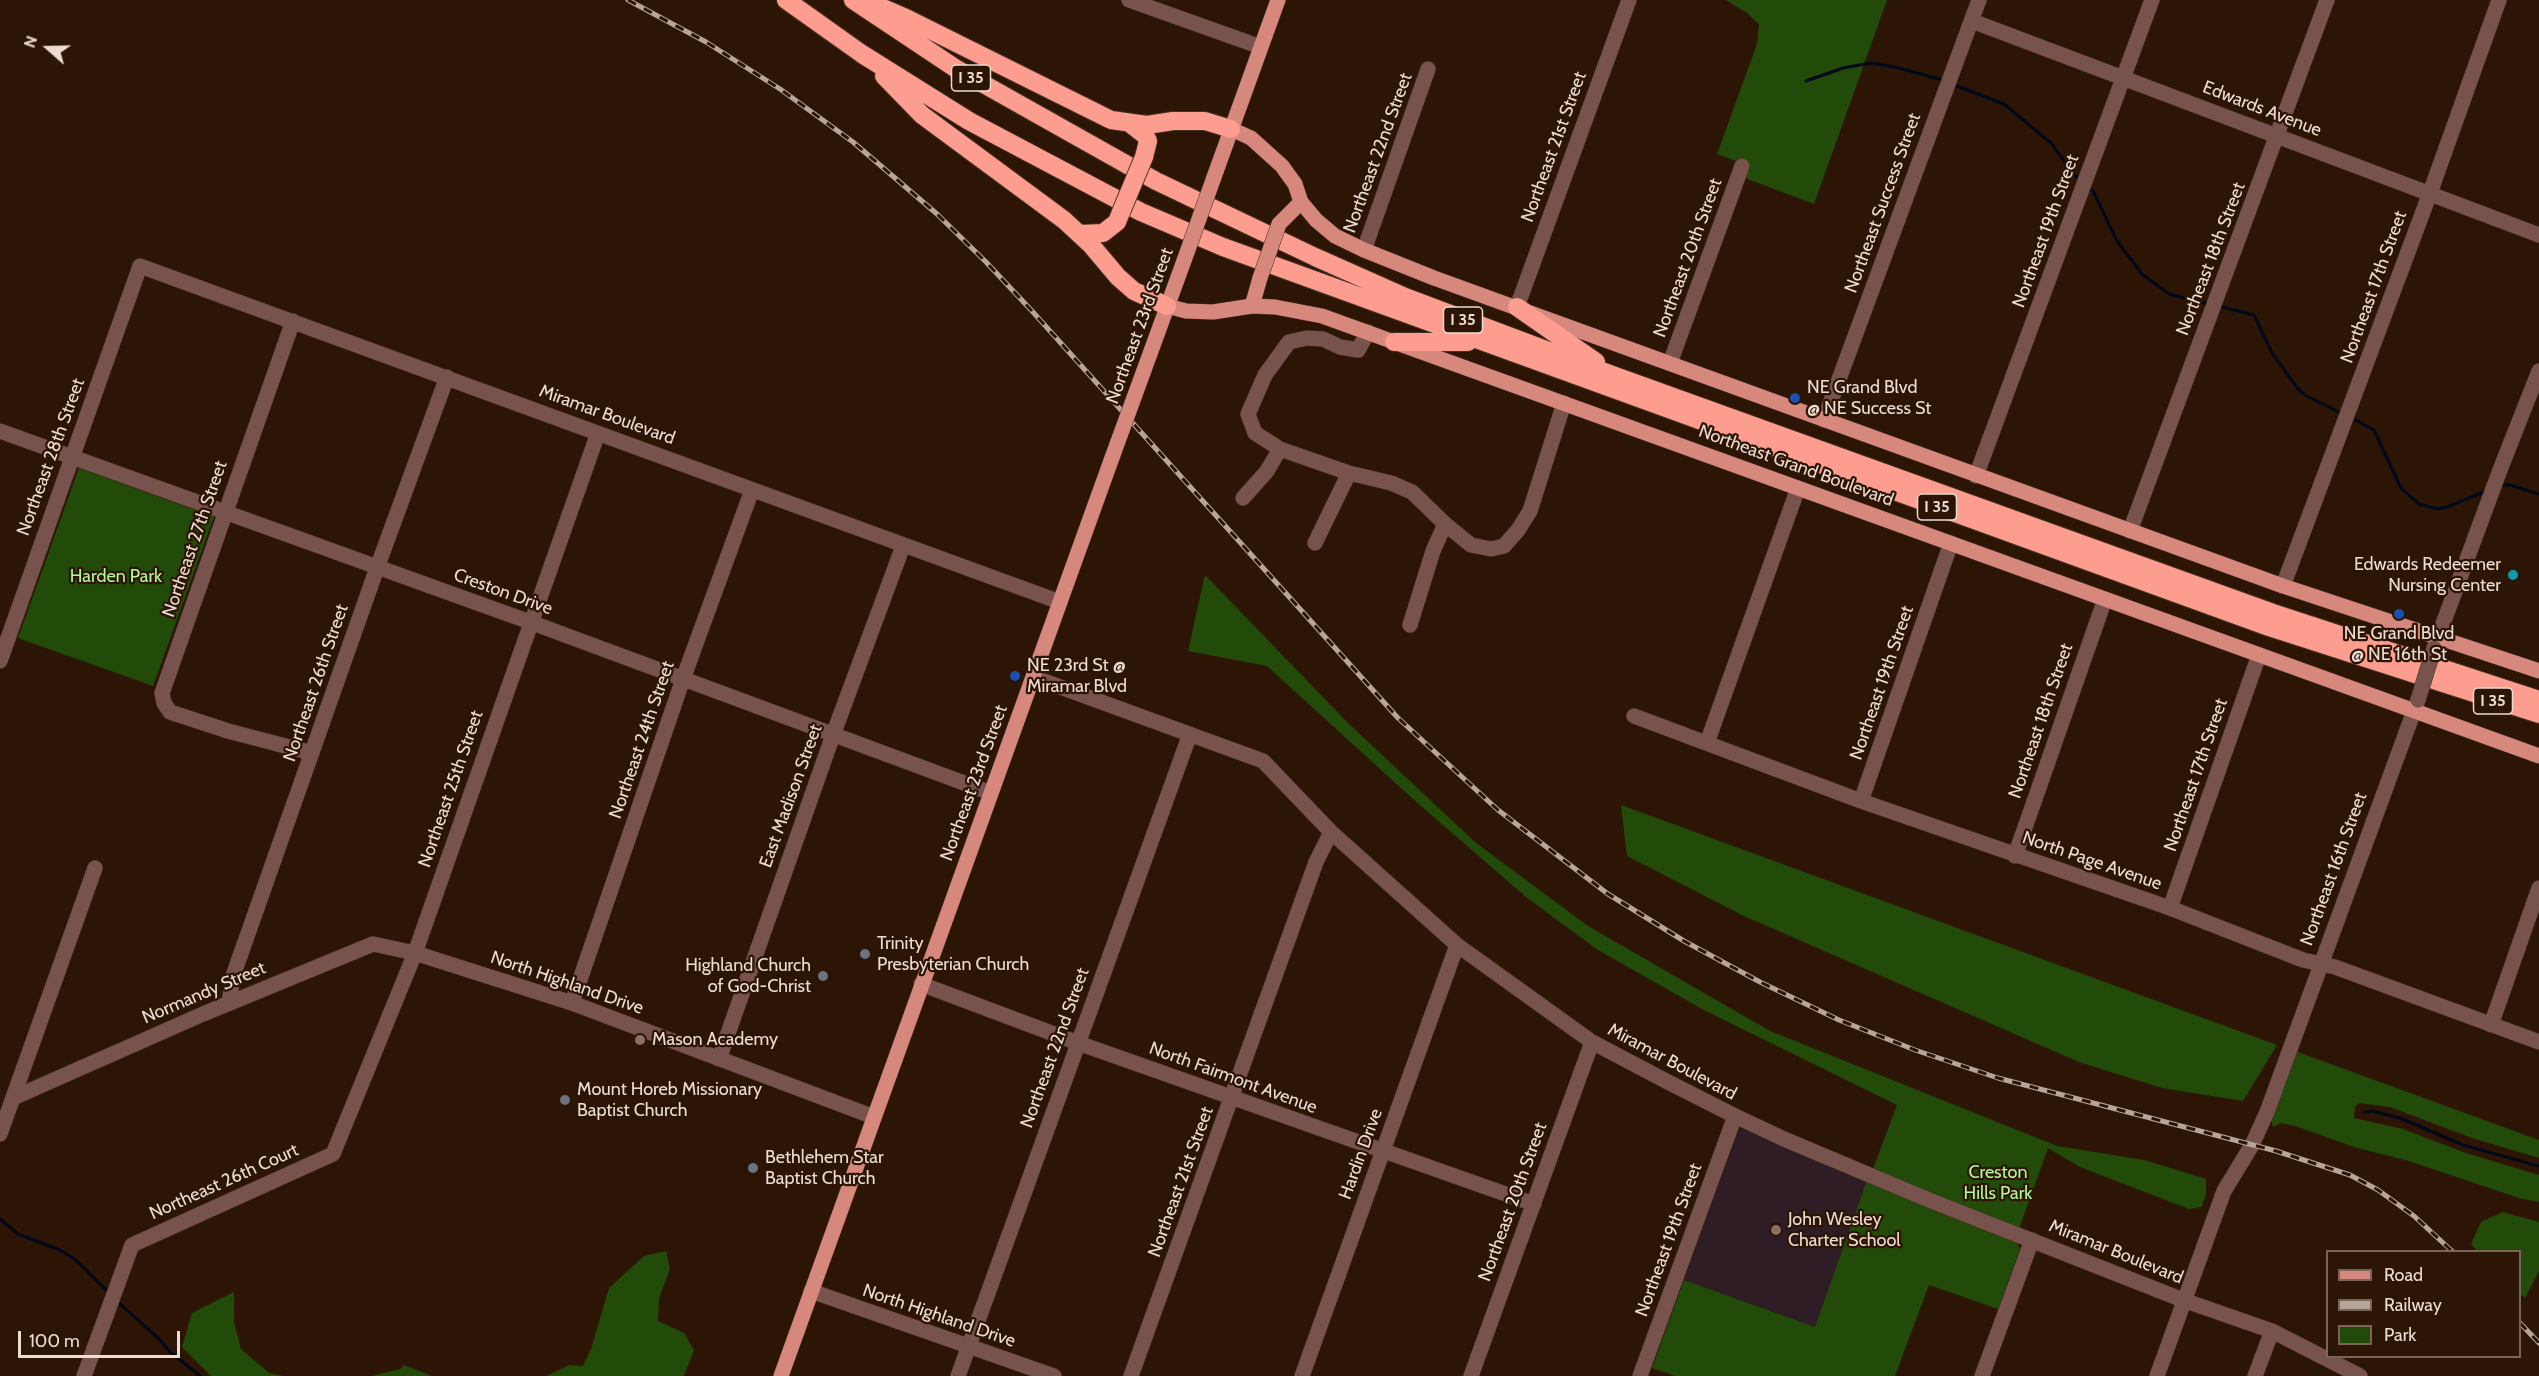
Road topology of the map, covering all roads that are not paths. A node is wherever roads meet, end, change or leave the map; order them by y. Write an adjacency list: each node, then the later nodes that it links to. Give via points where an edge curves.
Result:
1 (786, 0): 13 (highway, I 35)
2 (853, 0): 35 (highway, I 35, via 965,74 1185,195 1405,297)
3 (865, 0): 16 (highway, via 1111,120)
4 (1129, 0): 12 (street)
5 (1278, 0): 12 (main road, Northeast 23rd Street)
6 (1629, 0): 28 (street, Northeast 21st Street)
7 (1979, 0): 11 (street, Northeast Success Street)
8 (2152, 0): 15 (street, Northeast 19th Street)
9 (2327, 0): 18 (street, Northeast 18th Street)
10 (2499, 0): 20 (street, Northeast 17th Street)
11 (1972, 21): 15 (street, Edwards Avenue); 38 (street, Northeast Success Street)
12 (1261, 47): 17 (main road, Northeast 23rd Street)
13 (862, 54): 22 (highway, via 922,115); 32 (highway, I 35, via 969,121 1141,212 1223,247)
14 (1428, 69): 24 (street, Northeast 22nd Street)
15 (2124, 78): 18 (street, Edwards Avenue); 44 (street, Northeast 19th Street)
16 (1132, 125): 17 (highway, via 1205,121); 22 (highway, bridge, via 1148,141 1117,222 1103,233)
17 (1231, 129): 21 (main road, via 1258,144 1282,166 1295,183); 26 (main road, Northeast 23rd Street, bridge)
18 (2278, 136): 20 (street, Edwards Avenue); 50 (street, Northeast 18th Street)
19 (1742, 166): 33 (street, Northeast 20th Street)
20 (2430, 193): 23 (street, Edwards Avenue); 55 (street, Northeast 17th Street)
21 (1301, 202): 24 (main road, via 1335,236); 27 (main road, bridge, via 1279,224)
22 (1080, 234): 26 (highway, via 1134,291)
23 (2539, 235)
24 (1364, 250): 28 (main road)
25 (140, 266): 29 (street, Miramar Boulevard); 42 (street, Northeast 28th Street)
26 (1167, 306): 27 (main road, Northeast Grand Boulevard, via 1213,312); 57 (main road, Northeast 23rd Street, bridge)
27 (1252, 306): 30 (main road, Northeast Grand Boulevard, via 1296,310)
28 (1517, 308): 33 (main road); 35 (highway)
29 (293, 321): 36 (street, Miramar Boulevard); 48 (street, Northeast 27th Street)
30 (1368, 332): 31 (main road, Northeast Grand Boulevard); 41 (street, via 1358,350 1323,339 1289,342 1265,375 1248,414 1255,433)
31 (1394, 342): 32 (highway); 37 (main road, Northeast Grand Boulevard)
32 (1485, 343): 68 (highway, I 35, via 2269,627)
33 (1670, 363): 38 (main road)
34 (2539, 371): 60 (street, Northeast 16th Street)
35 (1614, 376): 66 (highway, I 35, via 2283,616)
36 (447, 377): 40 (street, Miramar Boulevard); 54 (street, Northeast 26th Street)
37 (1564, 403): 45 (main road, Northeast Grand Boulevard); 49 (street, via 1530,511 1504,546 1491,549 1471,545)
38 (1824, 420): 44 (main road)
39 (0, 431): 42 (street, Creston Drive)
40 (598, 433): 46 (street, Miramar Boulevard); 58 (street, Northeast 25th Street)
41 (1280, 449): 43 (street); 47 (street, via 1268,471)
42 (72, 457): 48 (street, Creston Drive); 62 (street, Northeast 28th Street)
43 (1349, 473): 49 (street, via 1412,492); 51 (street)
44 (1976, 476): 50 (main road)
45 (1798, 488): 52 (main road, Northeast Grand Boulevard); 72 (street)
46 (752, 490): 53 (street, Miramar Boulevard); 65 (street, Northeast 24th Street)
47 (1243, 498)
48 (225, 513): 54 (street, Creston Drive); 73 (street, Northeast 27th Street, via 162,693 164,704 170,712)
49 (1445, 524): 59 (street)
50 (2130, 531): 55 (main road)
51 (1315, 543)
52 (1951, 543): 56 (main road, Northeast Grand Boulevard); 76 (street, Northeast 19th Street)
53 (903, 546): 57 (street, Miramar Boulevard); 71 (street, East Madison Street)
54 (377, 568): 58 (street, Creston Drive); 73 (street, Northeast 26th Street)
55 (2283, 586): 60 (main road)
56 (2105, 599): 61 (main road, Northeast Grand Boulevard); 78 (street, Northeast 18th Street)
57 (1060, 602): 64 (main road, Northeast 23rd Street)
58 (530, 622): 65 (street, Creston Drive); 83 (street, Northeast 25th Street)
59 (1410, 625)
60 (2436, 643): 63 (main road); 67 (street, Northeast 16th Street, bridge)
61 (2259, 655): 67 (main road, Northeast Grand Boulevard); 81 (street, Northeast 17th Street)
62 (0, 661)
63 (2539, 671)
64 (1032, 677): 70 (street, Miramar Boulevard); 75 (main road, Northeast 23rd Street)
65 (683, 679): 71 (street, Creston Drive); 87 (street, Northeast 24th Street)
66 (2539, 700)
67 (2416, 705): 74 (main road, Northeast Grand Boulevard); 84 (street, Northeast 16th Street)
68 (2539, 714)
69 (1634, 716): 72 (street, North Page Avenue)
70 (1190, 734): 77 (street, Miramar Boulevard, via 1263,761); 91 (street, Northeast 22nd Street)
71 (833, 735): 75 (street, Creston Drive); 92 (street, East Madison Street)
72 (1707, 743): 76 (street, North Page Avenue)
73 (312, 753): 86 (street, Northeast 26th Street, via 233,976)
74 (2539, 756)
75 (991, 793): 85 (main road, Northeast 23rd Street)
76 (1861, 801): 78 (street, North Page Avenue)
77 (1331, 832): 82 (street, Miramar Boulevard); 93 (street, Northeast 21st Street, via 1316,862)
78 (2015, 856): 81 (street, North Page Avenue)
79 (95, 868): 94 (street)
80 (2539, 888): 88 (street)
81 (2170, 908): 84 (street, North Page Avenue)
82 (1457, 945): 89 (street, Miramar Boulevard); 98 (street, Hardin Drive)
83 (415, 953): 86 (street, Normandy Street, via 373,944); 87 (street, North Highland Drive); 99 (street, Northeast 25th Street)
84 (2320, 964): 88 (street, North Page Avenue); 103 (street, Northeast 16th Street, via 2267,1113 2224,1191)
85 (921, 984): 91 (street, North Fairmont Avenue); 96 (main road, Northeast 23rd Street)
86 (230, 1003): 94 (street, Normandy Street)
87 (572, 1003): 92 (street, North Highland Drive)
88 (2491, 1025): 90 (street, North Page Avenue)
89 (1592, 1042): 95 (street, Miramar Boulevard); 100 (street, Northeast 20th Street)
90 (2539, 1042)
91 (1078, 1043): 93 (street, North Fairmont Avenue); 105 (street, Northeast 22nd Street)
92 (719, 1059): 96 (street, North Highland Drive)
93 (1232, 1097): 98 (street, North Fairmont Avenue); 110 (street, Northeast 21st Street)
94 (13, 1098): 97 (street)
95 (1735, 1116): 101 (street, Miramar Boulevard); 113 (street, Northeast 19th Street)
96 (874, 1117): 102 (main road, Northeast 23rd Street)
97 (0, 1134)
98 (1383, 1152): 100 (street, North Fairmont Avenue); 111 (street, Hardin Drive)
99 (333, 1154): 106 (street, Northeast 26th Court, via 132,1245)
100 (1534, 1204): 112 (street, Northeast 20th Street)
101 (2032, 1240): 103 (street, Miramar Boulevard); 114 (street)
102 (811, 1292): 105 (street, North Highland Drive); 107 (main road, Northeast 23rd Street)
103 (2183, 1300): 104 (street, Miramar Boulevard); 115 (street, Northeast 16th Street)
104 (2272, 1331): 116 (street); 117 (street, Miramar Boulevard)
105 (968, 1348): 108 (street, Northeast 22nd Street); 109 (street, North Highland Drive)
106 (84, 1376)
107 (781, 1376)
108 (958, 1376)
109 (1053, 1376)
110 (1131, 1376)
111 (1302, 1376)
112 (1471, 1376)
113 (1640, 1376)
114 (1982, 1376)
115 (2157, 1376)
116 (2255, 1376)
117 (2360, 1376)

